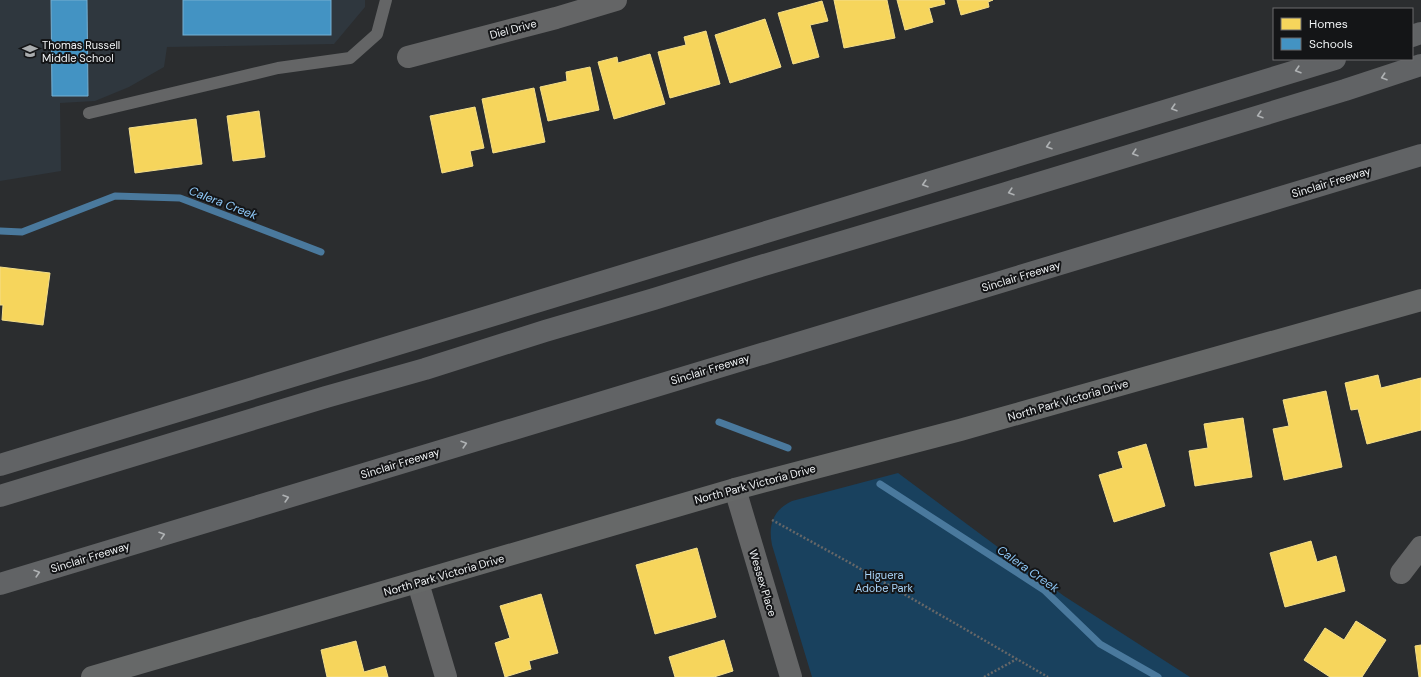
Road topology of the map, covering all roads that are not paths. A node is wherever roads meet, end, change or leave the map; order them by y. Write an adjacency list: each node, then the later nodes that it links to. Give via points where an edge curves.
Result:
1 (386, 0): 7 (lane, via 377,34 350,58 278,68)
2 (616, 0): 3 (street, Diel Drive)
3 (556, 9): 4 (street, Diel Drive)
4 (408, 57)
5 (1332, 60): 10 (highway, one-way to 10)
6 (1421, 65): 12 (highway, one-way to 12, via 1006,193)
7 (89, 113)
8 (1421, 155): 16 (highway, Sinclair Freeway, one-way to 8)
9 (1421, 300): 11 (street, North Park Victoria Drive, via 960,430)
10 (0, 465)
11 (735, 489): 15 (street, North Park Victoria Drive); 19 (street, Wessex Place)
12 (0, 496)
13 (1421, 547): 14 (street)
14 (1401, 573)
15 (418, 583): 17 (street, North Park Victoria Drive); 18 (street)
16 (0, 584)
17 (92, 677)
18 (446, 677)
19 (791, 677)

